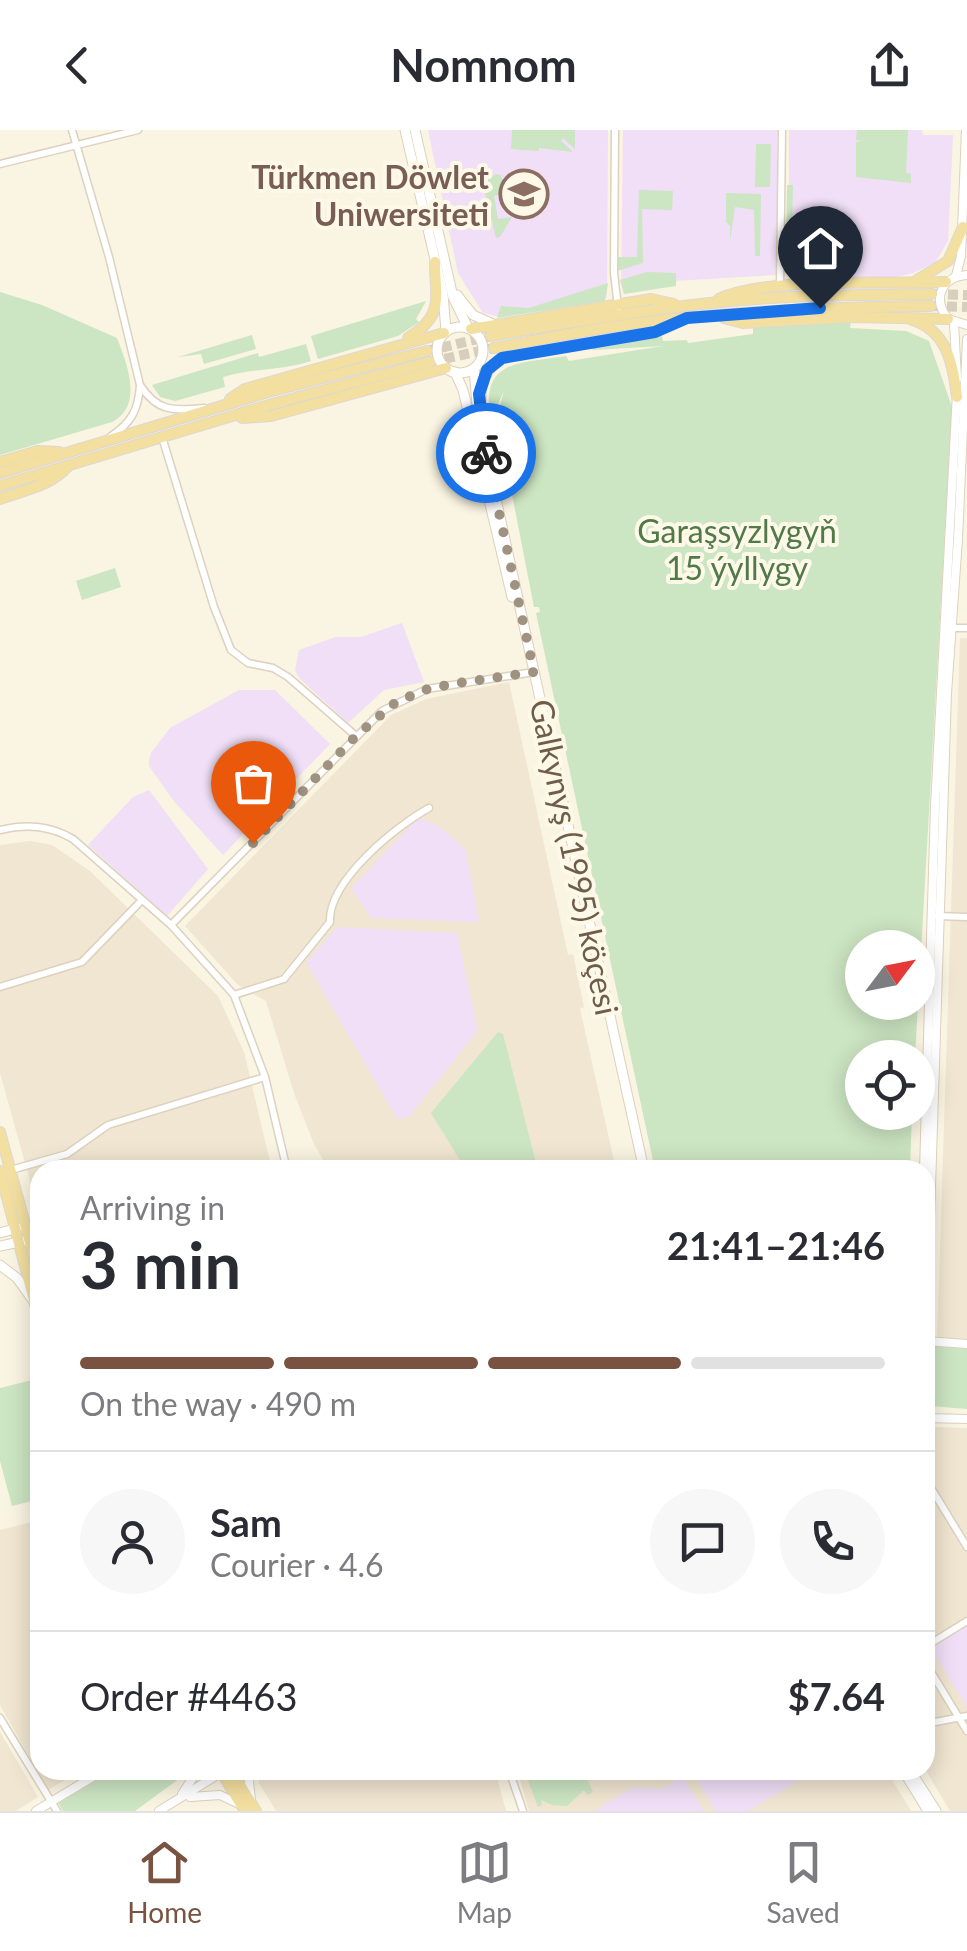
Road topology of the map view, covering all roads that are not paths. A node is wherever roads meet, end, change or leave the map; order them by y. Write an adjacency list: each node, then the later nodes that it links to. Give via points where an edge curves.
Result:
1 (72, 130): 8 (street)
2 (138, 130): 8 (street)
3 (405, 130): 11 (main road)
4 (415, 130): 11 (main road)
5 (615, 130): 17 (street)
6 (782, 130): 15 (street)
7 (966, 130): 10 (street)
8 (76, 145): 9 (street); 30 (street)
9 (0, 164)
10 (962, 226): 13 (street, via 962,256); 14 (main road, via 945,264)
11 (440, 261): 23 (main road); 24 (main road); 26 (main road, via 452,272 462,305); 27 (main road, via 432,316)
12 (967, 275): 13 (street)
13 (951, 279): 14 (main road); 21 (street, via 939,299)
14 (904, 284): 15 (main road)
15 (780, 287): 18 (main road, via 736,291)
16 (931, 300): 18 (main road)
17 (618, 308): 19 (main road); 26 (main road)
18 (712, 309): 19 (main road); 20 (main road, via 743,324)
19 (686, 312): 26 (main road, via 655,332)
20 (899, 317): 21 (main road); 31 (main road, via 926,326 944,344)
21 (951, 321): 22 (street); 31 (street)
22 (967, 325)
23 (469, 329): 24 (main road); 26 (main road); 28 (main road, via 483,348)
24 (445, 332): 27 (main road); 29 (main road, via 437,351)
25 (967, 339): 42 (street)
26 (495, 342): 28 (main road); 36 (main road, via 480,387)
27 (400, 343): 32 (main road, via 245,388)
28 (475, 367): 29 (main road); 36 (main road, Galkynyş (1995) köçesi)
29 (451, 370): 33 (main road, via 271,416); 45 (main road, Galkynyş (1995) köçesi, via 463,390)
30 (140, 385): 32 (street, via 164,410); 35 (street, via 134,416)
31 (957, 396): 42 (street)
32 (221, 406): 33 (main road, via 429,356); 35 (main road)
33 (226, 418): 34 (main road)
34 (162, 437): 37 (main road); 46 (street, via 231,650 288,677)
35 (100, 442): 37 (main road)
36 (484, 445): 45 (main road, Galkynyş (1995) köçesi)
37 (67, 459): 38 (main road, via 38,451); 39 (main road); 40 (main road); 41 (main road, via 47,483)
38 (0, 462)
39 (0, 472)
40 (0, 486)
41 (0, 498)
42 (959, 539): 43 (street)
43 (948, 628): 44 (street); 50 (street)
44 (967, 628)
45 (532, 672): 46 (street, via 421,691 382,711); 59 (main road, Galkynyş (1995) köçesi)
46 (356, 736): 52 (street)
47 (429, 808): 54 (street, via 346,879 330,922 284,979)
48 (0, 830): 49 (street, via 24,825 61,832)
49 (142, 900): 52 (street); 53 (street, via 82,962)
50 (936, 916): 51 (street); 60 (street); 61 (street)
51 (967, 917)
52 (171, 925): 54 (street)
53 (0, 988)
54 (234, 996): 55 (street)
55 (265, 1077): 57 (street, via 108,1125); 58 (street)
56 (0, 1132): 63 (main road)
57 (47, 1160)
58 (285, 1160)
59 (640, 1160)
60 (924, 1160)
61 (930, 1160)
62 (30, 1165): 63 (street)
63 (3, 1173): 64 (main road)
64 (20, 1228): 65 (main road); 66 (main road)
65 (0, 1234)
66 (24, 1241): 67 (main road); 68 (main road); 70 (main road)
67 (0, 1246)
68 (30, 1255)
69 (0, 1265): 71 (main road)
70 (30, 1278)
71 (30, 1297)
72 (935, 1342): 73 (street)
73 (967, 1344)
74 (935, 1418): 75 (street)
75 (967, 1420)
76 (935, 1494): 77 (street)
77 (967, 1547)
78 (967, 1621): 79 (street)
79 (935, 1641)
80 (935, 1677): 81 (street)
81 (962, 1716): 83 (street); 84 (street)
82 (0, 1718): 85 (street)
83 (935, 1722)
84 (967, 1731)
85 (30, 1767)
86 (38, 1780): 96 (street)
87 (87, 1780): 96 (street)
88 (191, 1780): 95 (street)
89 (210, 1780): 95 (street)
90 (231, 1780): 97 (main road)
91 (250, 1780): 97 (street)
92 (512, 1780): 101 (street)
93 (908, 1780): 102 (main road)
94 (916, 1780): 103 (main road)
95 (176, 1801): 97 (street, via 209,1794); 100 (street)
96 (51, 1802): 98 (street); 99 (street)
97 (248, 1808)
98 (36, 1811)
99 (57, 1811)
100 (159, 1811)
101 (523, 1811)
102 (928, 1811)
103 (936, 1811)

